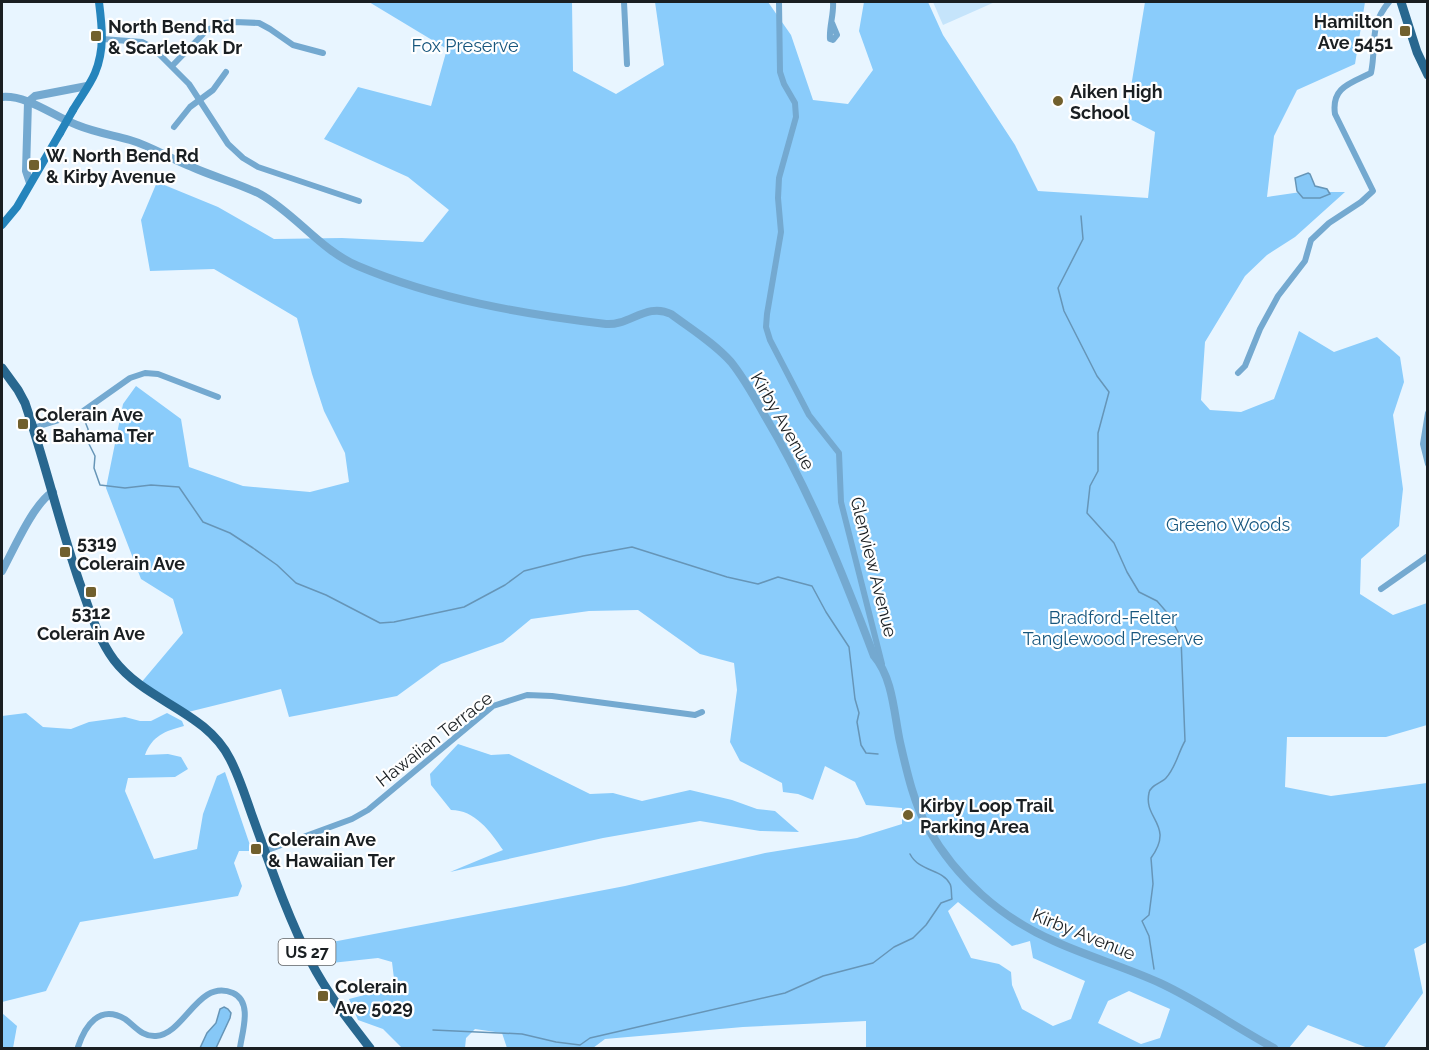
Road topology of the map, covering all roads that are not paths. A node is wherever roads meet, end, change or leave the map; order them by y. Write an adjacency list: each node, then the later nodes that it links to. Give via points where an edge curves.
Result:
1 (99, 2): 8 (main road)
2 (624, 2): 10 (street)
3 (779, 2): 32 (street, Glenview Avenue, via 780,72 795,103 796,117 779,178 781,232 766,327 809,415 839,453 841,502)
4 (833, 2): 7 (street)
5 (1389, 2): 23 (street, via 1380,12 1374,30 1371,73 1343,87 1334,105 1372,191 1311,240 1305,261 1278,296)
6 (1401, 2): 13 (main road)
7 (832, 22)
8 (102, 39): 11 (street, via 142,42); 14 (main road, via 95,72)
9 (323, 53): 11 (street, via 293,45 259,23 235,22 207,30)
10 (627, 64)
11 (172, 66): 16 (street)
12 (226, 72): 16 (street)
13 (1428, 75)
14 (87, 86): 17 (street, via 35,96); 19 (main road, bridge)
15 (2, 97): 17 (street, Kirby Avenue)
16 (200, 101): 18 (street); 20 (street, via 228,144 243,158 258,167)
17 (28, 102): 19 (street, via 26,171); 32 (street, Kirby Avenue, via 77,125 131,140 259,194 329,250 383,276 455,298 609,324 651,310 670,314 732,363 788,454 874,656)
18 (174, 127)
19 (30, 183): 21 (main road)
20 (359, 201)
21 (2, 225)
22 (2, 368): 26 (main road, US 27, via 18,390)
23 (1238, 373)
24 (218, 397): 26 (street, via 158,374 145,373 130,378 80,414)
25 (1428, 413): 27 (street, via 1423,444)
26 (33, 428): 28 (main road, US 27)
27 (1428, 464)
28 (53, 492): 30 (street, via 35,510); 34 (main road, US 27, via 86,599 108,651 131,678 218,739 237,774)
29 (1428, 556): 31 (street)
30 (2, 571)
31 (1381, 589)
32 (882, 665): 38 (street, Kirby Avenue, via 926,825 985,899 1045,937 1176,990)
33 (702, 712): 34 (street, Hawaiian Terrace, via 695,715 552,696 527,695 508,700 493,706 368,810)
34 (266, 851): 35 (main road, US 27, via 311,962)
35 (370, 1047)
36 (76, 1048): 37 (street, via 86,1027 99,1017 119,1017 141,1033 158,1036 171,1030 204,998 227,992 244,1006)
37 (240, 1048)
38 (1274, 1048)

